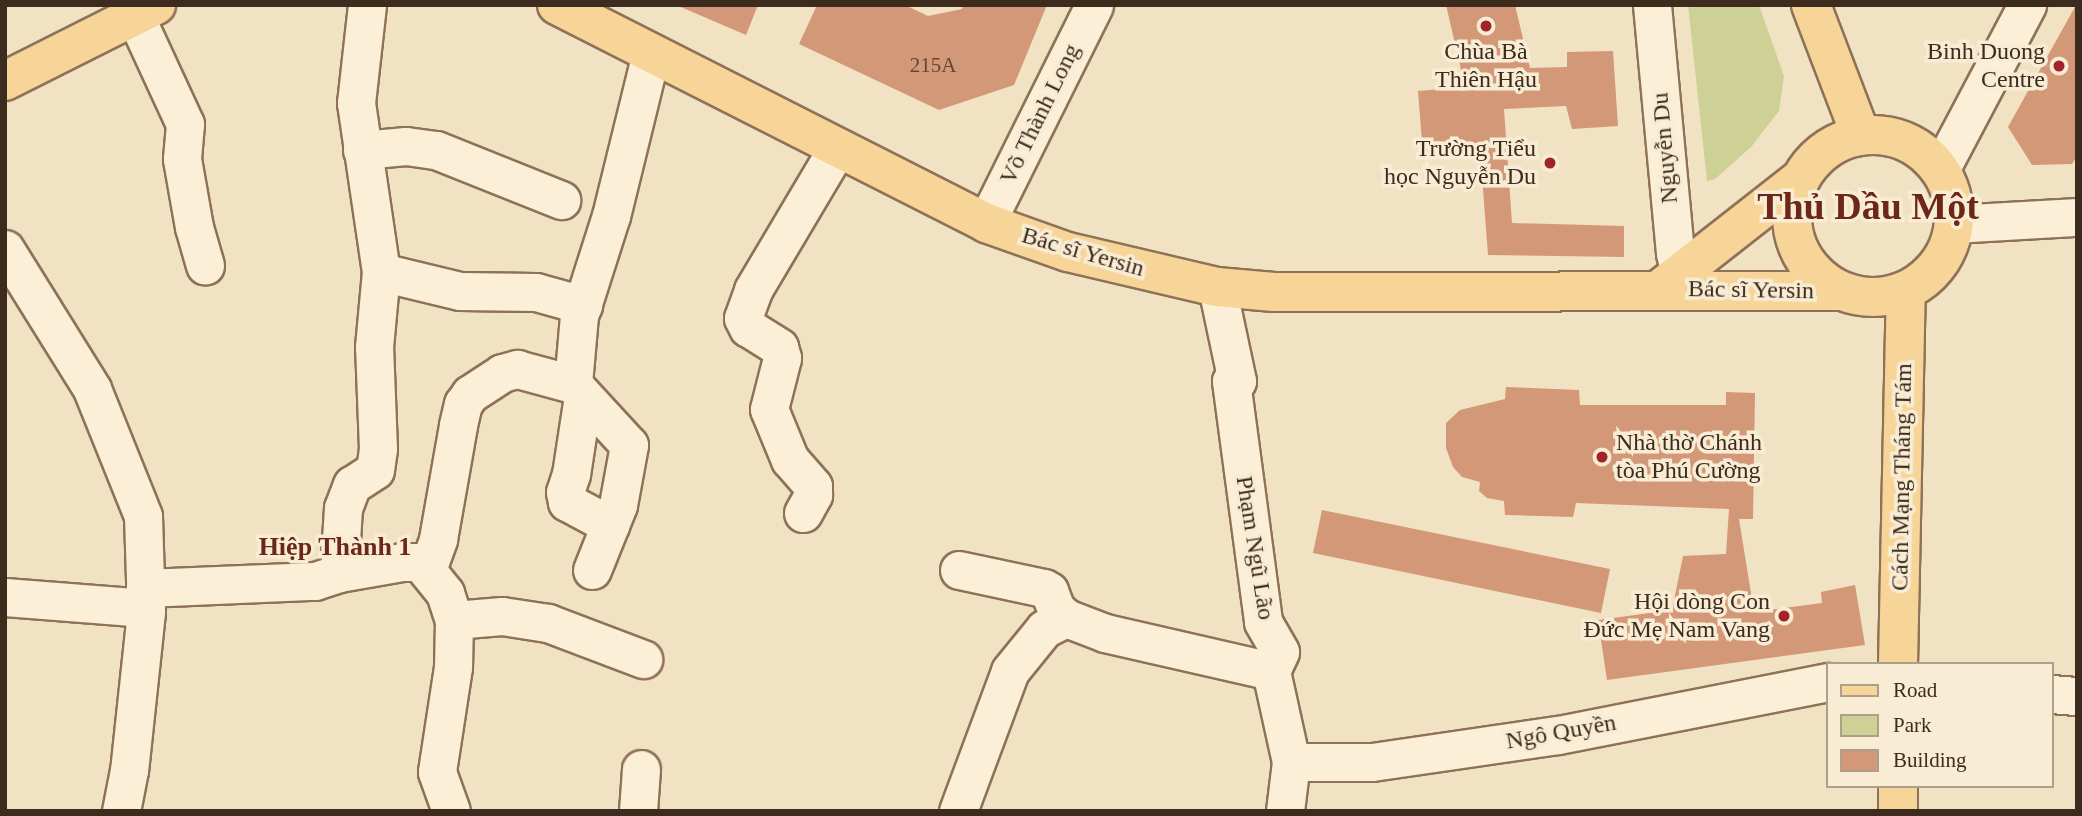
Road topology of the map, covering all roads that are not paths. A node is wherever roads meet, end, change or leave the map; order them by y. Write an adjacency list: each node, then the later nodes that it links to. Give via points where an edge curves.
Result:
1 (367, 5): 12 (street, via 356,103)
2 (557, 5): 8 (main road, Bác sĩ Yersin)
3 (1094, 5): 17 (street, Võ Thành Long)
4 (1652, 5): 22 (street, Nguyễn Du)
5 (1811, 5): 10 (main road)
6 (2027, 5): 13 (street)
7 (146, 12): 9 (main road); 20 (street, via 186,124 183,159)
8 (651, 53): 11 (main road, Bác sĩ Yersin); 26 (street, via 611,216)
9 (5, 81)
10 (1861, 136): 13 (main road, via 1884,135 1905,142); 14 (main road, via 1815,159)
11 (838, 147): 17 (main road, Bác sĩ Yersin); 28 (street, via 753,290 743,317 748,328 779,347 782,358 769,409 790,460 813,486)
12 (362, 150): 15 (street, via 406,146 436,150); 21 (street)
13 (1940, 170): 18 (main road, via 1951,196)
14 (1800, 180): 22 (main road, Bác sĩ Yersin); 24 (main road, via 1792,205 1797,244 1819,277)
15 (561, 200)
16 (2077, 217): 18 (street)
17 (986, 223): 23 (main road, Bác sĩ Yersin, via 1068,252)
18 (1954, 224): 25 (main road, via 1939,264)
19 (5, 249): 35 (street, via 92,389 143,516)
20 (205, 265)
21 (381, 271): 26 (street, via 431,286 509,294 536,292); 33 (street, via 374,347 378,449 375,470 352,485 343,508)
22 (1674, 284): 23 (main road, Bác sĩ Yersin, via 1274,292); 24 (main road, Bác sĩ Yersin)
23 (1217, 287): 40 (street, Phạm Ngũ Lão, via 1237,381 1231,381 1263,622 1280,652)
24 (1842, 291): 25 (main road, via 1863,297)
25 (1906, 291): 39 (main road, Cách Mạng Tháng Tám)
26 (583, 304): 27 (street)
27 (578, 390): 29 (street, via 629,445); 29 (street, via 571,474 565,492 568,502); 30 (street, via 517,369 502,373 470,394 458,425 438,539)
28 (803, 513)
29 (610, 525): 31 (street)
30 (427, 570): 33 (street, via 420,562 402,562); 37 (street, via 445,593)
31 (592, 570)
32 (959, 570): 36 (street, via 1044,588)
33 (340, 573): 35 (street, via 315,582)
34 (5, 597): 35 (street)
35 (146, 598): 47 (street)
36 (1066, 618): 40 (street, via 1105,633); 50 (street, via 1044,629 1010,671)
37 (454, 620): 38 (street, via 502,616 548,623); 48 (street, via 453,667 437,772)
38 (643, 659)
39 (1898, 662)
40 (1271, 671): 44 (street, Phạm Ngũ Lão)
41 (1826, 682): 44 (street, Ngô Quyền, via 1558,735 1372,762)
42 (2054, 694): 43 (street)
43 (2077, 696)
44 (1291, 762): 51 (street, Phạm Ngũ Lão)
45 (641, 769): 49 (street)
46 (1898, 788): 52 (main road)
47 (121, 811)
48 (451, 811)
49 (638, 811)
50 (958, 811)
51 (1284, 811)
52 (1898, 811)

